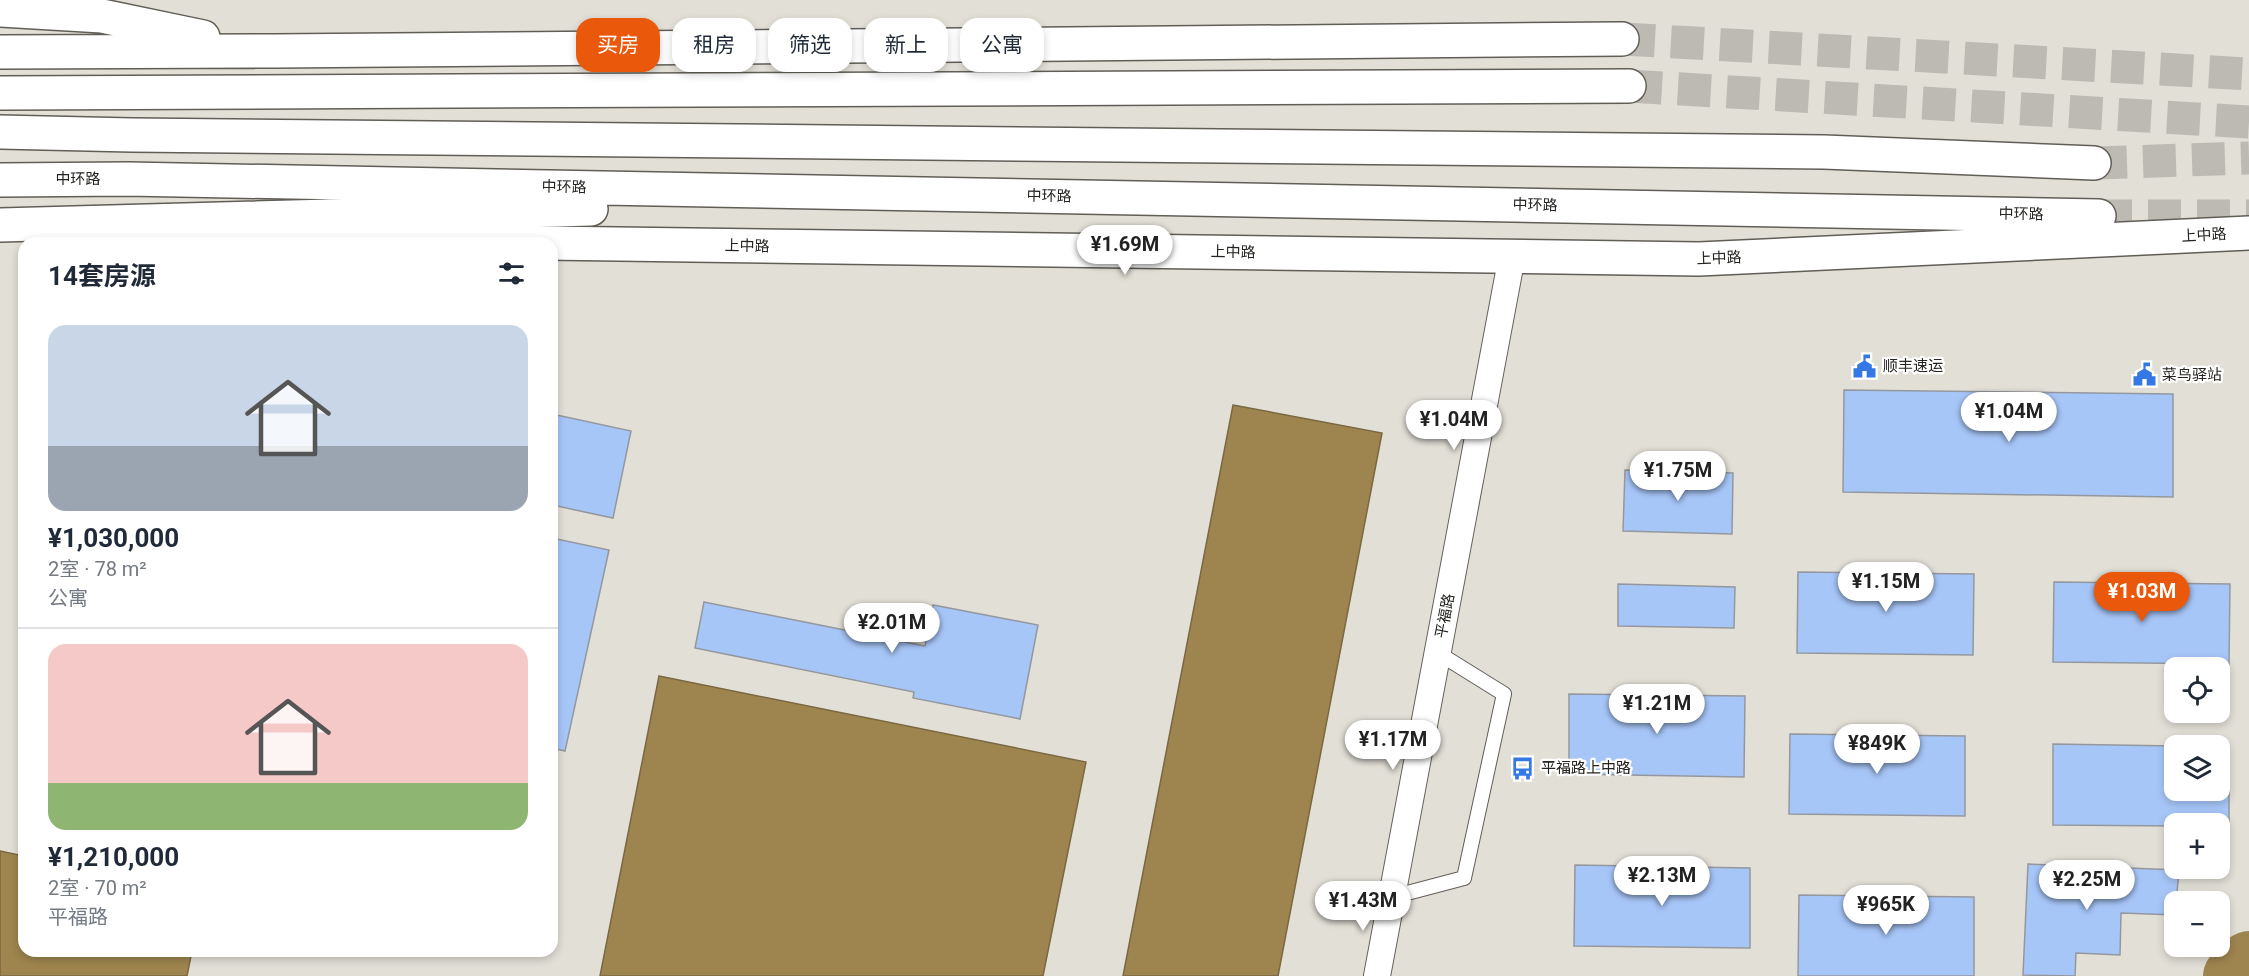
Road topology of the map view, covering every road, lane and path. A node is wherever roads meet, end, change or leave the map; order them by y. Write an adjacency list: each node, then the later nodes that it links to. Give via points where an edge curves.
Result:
1 (0, 10): 3 (main road, via 102,16)
2 (1622, 39): 3 (main road)
3 (275, 51): 4 (main road)
4 (0, 52)
5 (1629, 86): 6 (main road)
6 (0, 93)
7 (0, 132): 8 (main road, via 1824,152)
8 (2094, 163)
9 (0, 180): 10 (main road, 中环路)
10 (1058, 196): 11 (main road, 中环路); 12 (main road)
11 (2099, 216)
12 (0, 225)
13 (2249, 233): 17 (main road, 上中路, via 1699,259)
14 (0, 236): 15 (main road, 上中路)
15 (76, 237)
16 (558, 243): 17 (main road, 上中路)
17 (1512, 256): 18 (street, 平福路)
18 (1438, 653): 19 (street, 平福路); 19 (lane, via 1504,694 1464,878)
19 (1392, 897): 20 (street, 平福路)
20 (1377, 976)

